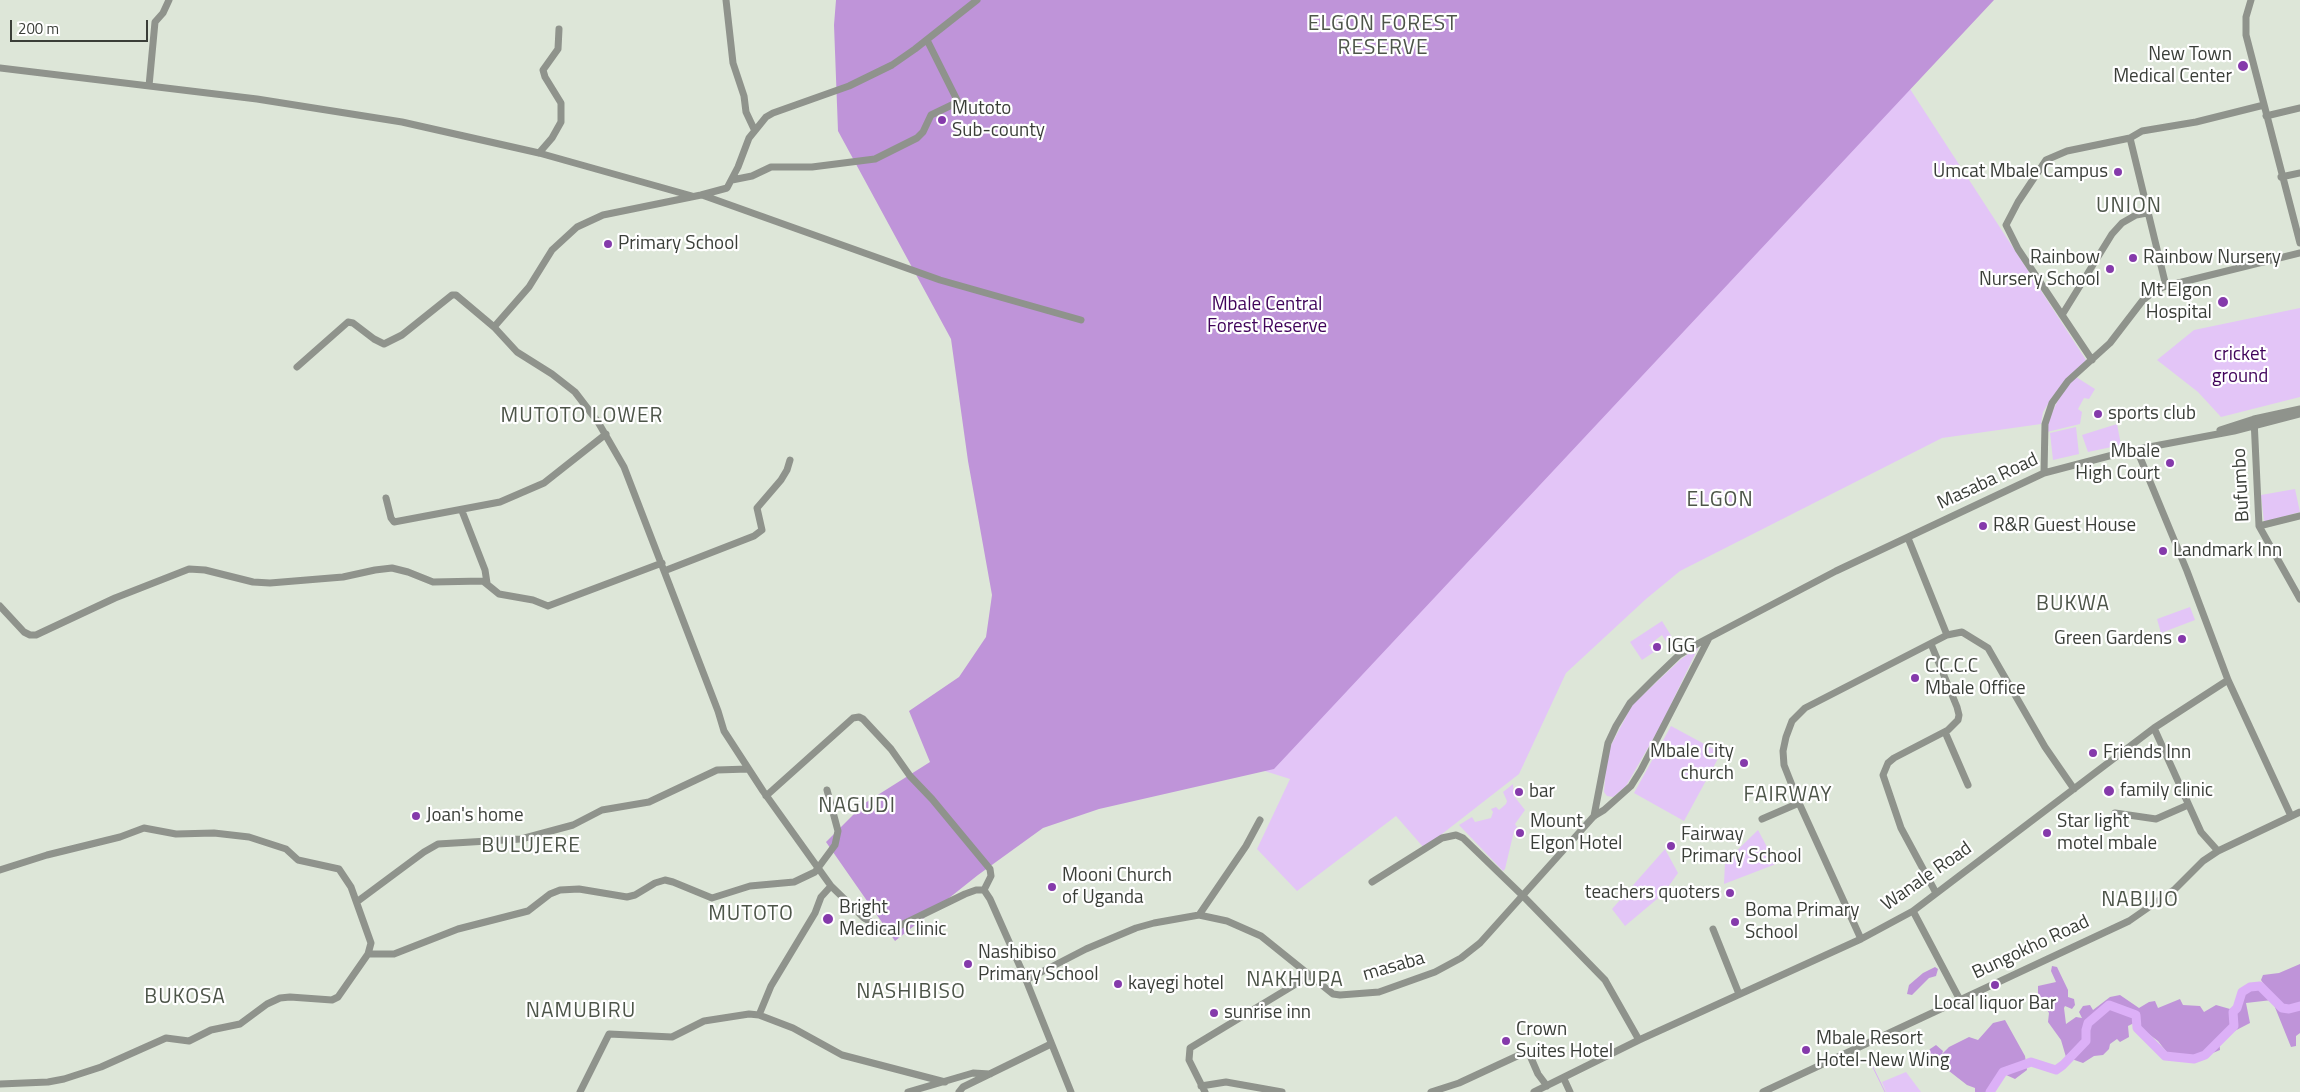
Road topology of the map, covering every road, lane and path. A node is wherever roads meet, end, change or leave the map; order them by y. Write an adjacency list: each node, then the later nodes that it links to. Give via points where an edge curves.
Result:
1 (169, 0): 8 (street, via 154,22)
2 (726, 0): 12 (street, via 733,63)
3 (977, 0): 6 (street)
4 (2251, 0): 9 (street, via 2246,17 2246,35)
5 (559, 29): 14 (street, via 558,49 543,70 561,103 561,122)
6 (927, 40): 12 (street, via 872,76 773,113); 17 (street, via 958,102 931,115 917,138 875,160 812,167 771,167 752,176)
7 (0, 68): 8 (street)
8 (149, 86): 14 (street, via 402,122)
9 (2264, 105): 11 (street); 13 (street, via 2142,131)
10 (2300, 108): 11 (street)
11 (2266, 116): 16 (street)
12 (754, 130): 17 (street)
13 (2130, 138): 19 (street); 23 (street, via 2067,151 2046,160 2008,221 2007,230)
14 (539, 153): 18 (street)
15 (2300, 173): 16 (street)
16 (2281, 177): 20 (street)
17 (732, 180): 18 (street, via 724,189)
18 (698, 196): 24 (street, via 940,280); 25 (street, via 603,215 577,227 552,250 529,287)
19 (2147, 213): 22 (street); 23 (street, via 2122,223 2112,234)
20 (2300, 243)
21 (2300, 254): 22 (street)
22 (2166, 286): 26 (street, via 2143,300 2110,343)
23 (2062, 315): 26 (street)
24 (1081, 320)
25 (494, 327): 27 (street, via 452,295 402,335 384,344 348,322); 31 (street, via 517,352 575,392)
26 (2092, 360): 34 (street, via 2060,390 2047,413 2043,440)
27 (297, 367)
28 (2300, 409): 30 (street)
29 (2300, 414): 30 (street)
30 (2255, 422): 32 (street, Masaba Road); 38 (street, Bufumbo)
31 (606, 434): 36 (street, via 538,486 500,502); 40 (street, via 624,468)
32 (2137, 450): 34 (street, Masaba Road); 47 (street)
33 (790, 460): 40 (street, via 781,480 757,508 762,530 754,536)
34 (2044, 473): 39 (street, Masaba Road)
35 (386, 498): 36 (street, via 390,518 394,522)
36 (462, 511): 41 (street, via 486,570)
37 (2300, 516): 38 (street)
38 (2259, 526): 42 (street, Bufumbo)
39 (1908, 538): 44 (street); 45 (street, Masaba Road, via 1836,571)
40 (663, 567): 41 (street, via 548,606 498,594); 50 (street, via 724,731)
41 (486, 582): 43 (street, via 433,582 392,568 343,577 274,583 189,569 30,635)
42 (2300, 599)
43 (0, 606)
44 (1948, 635): 46 (street); 52 (street, via 1962,632 1988,648 2045,747)
45 (1709, 638): 54 (street, Masaba Road, via 1680,655 1630,703 1608,744); 56 (street, via 1641,770 1631,786)
46 (1931, 644): 49 (street, via 1960,715); 57 (street, via 1797,715 1783,751 1784,765)
47 (2228, 680): 48 (street, Wanale Road); 62 (street)
48 (2154, 728): 52 (street, Wanale Road); 58 (street)
49 (1945, 732): 51 (street); 71 (street, via 1894,758 1883,774 1901,828)
50 (748, 769): 55 (street); 73 (street, via 717,770 649,802 602,810 573,825 521,839 438,844)
51 (1968, 785)
52 (2074, 789): 71 (street, Wanale Road)
53 (827, 790): 66 (street, via 838,836 834,848)
54 (1600, 792): 56 (street); 61 (street, Masaba Road)
55 (766, 796): 66 (street); 70 (street, via 853,718 859,717 891,749 910,776 990,869 991,876)
56 (1614, 802): 61 (street)
57 (1799, 803): 63 (street); 77 (street)
58 (2188, 805): 60 (street, via 2156,819); 65 (street, via 2201,832)
59 (2300, 812): 62 (street, Bungokho Road)
60 (2115, 813)
61 (1594, 816): 72 (street, masaba)
62 (2291, 816): 65 (street, Bungokho Road)
63 (1762, 819)
64 (1260, 820): 75 (street)
65 (2218, 851): 82 (street, Bungokho Road, via 2175,889 2129,920)
66 (818, 868): 69 (street); 78 (street, via 813,874 794,882 750,886 712,898 665,880 627,897 579,889 560,890 528,911 458,929 394,954)
67 (0, 870): 73 (street, via 144,828 180,835 230,834 286,849 298,860 339,869)
68 (1372, 882): 72 (street, via 1442,838 1456,835)
69 (831, 886): 70 (street, via 864,918 891,930 965,894); 83 (street, via 771,986)
70 (984, 890): 80 (street)
71 (1936, 893): 74 (street, Wanale Road)
72 (1524, 896): 79 (street, masaba, via 1462,958 1404,984 1379,992 1340,995 1326,990); 84 (street, via 1606,980)
73 (358, 901): 78 (street, via 370,939)
74 (1913, 911): 77 (street, Wanale Road); 82 (street)
75 (1199, 915): 79 (street, masaba, via 1227,921 1261,936); 80 (street, masaba, via 1126,932)
76 (1713, 929): 81 (street)
77 (1861, 939): 81 (street, Wanale Road)
78 (368, 954): 89 (street, via 338,997 332,1000 280,998 240,1024 211,1030 189,1040 166,1038 101,1067 64,1079)
79 (1310, 976): 91 (street, via 1190,1048 1189,1060)
80 (1026, 980): 85 (street)
81 (1739, 994): 84 (street, Wanale Road)
82 (1960, 1000): 100 (street, Bungokho Road)
83 (759, 1015): 88 (street, via 793,1028 842,1055); 92 (street, via 711,1019 672,1037 609,1034)
84 (1639, 1040): 87 (street, Wanale Road)
85 (1051, 1044): 86 (street); 95 (street)
86 (993, 1074): 88 (street, via 973,1073); 94 (street, via 963,1087)
87 (1564, 1079): 90 (street, Wanale Road); 99 (street)
88 (945, 1082): 93 (street)
89 (0, 1084)
90 (1546, 1086): 97 (street, via 1528,1051 1459,1083); 98 (street, Wanale Road)
91 (1203, 1089): 96 (street, via 1226,1082)
92 (580, 1092)
93 (908, 1092)
94 (959, 1092)
95 (1071, 1092)
96 (1282, 1092)
97 (1431, 1092)
98 (1534, 1092)
99 (1570, 1092)
100 (1763, 1092)

